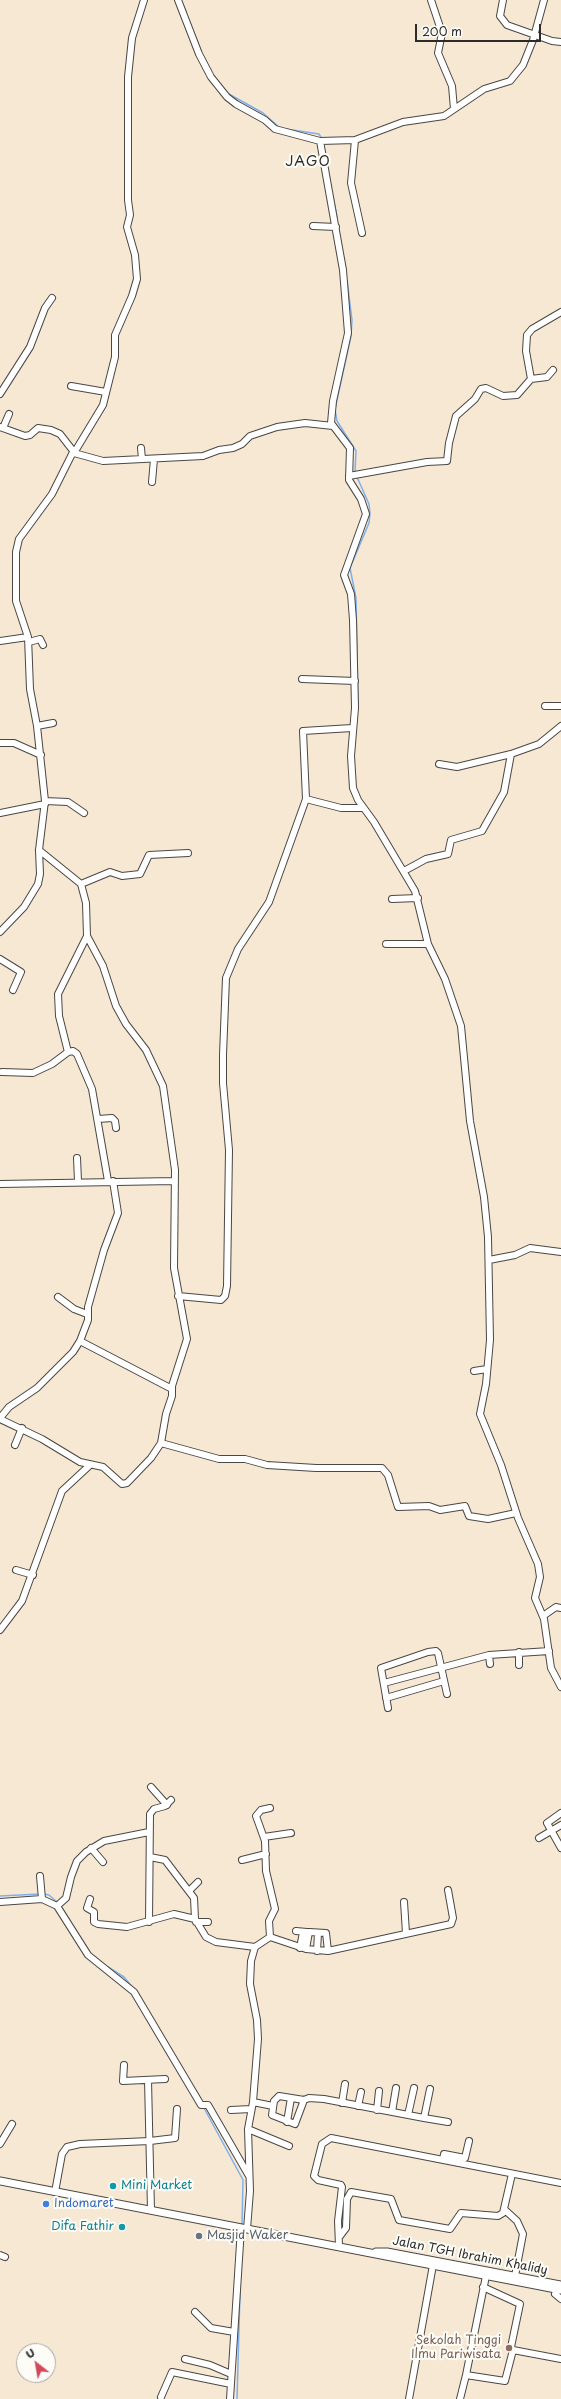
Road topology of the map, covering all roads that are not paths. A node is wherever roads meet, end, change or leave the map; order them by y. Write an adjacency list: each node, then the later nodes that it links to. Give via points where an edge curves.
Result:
1 (144, 0): 19 (street, via 132,38 128,84 130,215 127,227 135,255 137,279 115,335 115,357)
2 (178, 0): 10 (street, via 199,54 211,77 227,96 275,129)
3 (431, 0): 8 (street, via 442,33 438,53 452,86)
4 (503, 0): 6 (street, via 500,11 502,21)
5 (544, 0): 6 (street)
6 (534, 34): 7 (street); 8 (street, via 523,65 510,81 484,89)
7 (561, 42)
8 (454, 109): 9 (street, via 444,116 403,122)
9 (355, 140): 10 (street); 13 (street, via 351,183)
10 (321, 142): 12 (street)
11 (313, 226): 12 (street)
12 (336, 227): 22 (street, via 343,270 348,333 333,401)
13 (362, 233)
14 (52, 298): 20 (street, via 45,308 30,347)
15 (561, 312): 17 (street, via 532,329 527,335 526,351)
16 (553, 370): 17 (street, via 546,378)
17 (531, 379): 28 (street, via 516,396 503,396 486,388 480,389 475,399 456,416 447,461)
18 (71, 386): 19 (street)
19 (106, 392): 25 (street, via 95,421)
20 (0, 394)
21 (9, 414): 23 (street)
22 (333, 426): 27 (street, via 305,423 277,428 250,436 233,448 203,456); 28 (street, via 350,448)
23 (1, 429): 25 (street, via 25,436 30,435 36,428 51,430 65,439)
24 (141, 448): 26 (street)
25 (74, 452): 26 (street, via 100,461); 30 (street, via 52,494 17,544 16,601)
26 (142, 459): 27 (street)
27 (154, 459): 29 (street)
28 (350, 475): 34 (street, via 366,514 344,576 351,594)
29 (152, 482)
30 (29, 639): 31 (street); 32 (street, via 41,639); 38 (street, via 30,689)
31 (0, 641)
32 (43, 645)
33 (302, 679): 34 (street)
34 (355, 681): 40 (street)
35 (545, 706): 36 (street)
36 (561, 706)
37 (53, 723): 38 (street)
38 (37, 726): 43 (street)
39 (561, 726): 42 (street, via 539,744)
40 (352, 728): 45 (street, via 303,731); 47 (street, via 352,780 356,797)
41 (0, 744): 43 (street, via 14,743)
42 (511, 754): 44 (street, via 457,767); 52 (street, via 504,792 483,830 451,841 448,854 426,859)
43 (41, 755): 46 (street)
44 (438, 764)
45 (306, 799): 47 (street, via 342,808); 73 (street, via 269,902 238,949 226,978 223,1055 229,1168 226,1291 224,1298 218,1300)
46 (45, 803): 48 (street); 49 (street, via 68,802); 50 (street)
47 (363, 808): 52 (street)
48 (0, 813)
49 (84, 813)
50 (39, 850): 53 (street); 56 (street, via 40,874 34,893)
51 (188, 853): 53 (street, via 149,855 140,874 122,876 107,872)
52 (404, 871): 54 (street)
53 (81, 884): 57 (street, via 86,903)
54 (418, 898): 55 (street); 59 (street)
55 (392, 899)
56 (0, 932)
57 (88, 936): 62 (street, via 58,994 59,1016); 69 (street, via 103,966 116,1006 146,1050 161,1082 175,1170)
58 (386, 944): 59 (street)
59 (428, 944): 72 (street, via 445,979 461,1026 470,1121 484,1197)
60 (0, 959): 61 (street, via 21,972)
61 (13, 990)
62 (68, 1052): 63 (street, via 52,1064 33,1073); 64 (street, via 73,1051 77,1054 87,1073)
63 (2, 1072)
64 (98, 1119): 65 (street, via 112,1118); 68 (street)
65 (116, 1128)
66 (77, 1158): 67 (street)
67 (78, 1181): 68 (street); 70 (street)
68 (110, 1181): 69 (street); 75 (street, via 118,1213 104,1250)
69 (174, 1181): 73 (street, via 174,1260)
70 (0, 1184)
71 (561, 1252): 72 (street, via 530,1248 515,1255)
72 (489, 1260): 77 (street, via 490,1340)
73 (178, 1296): 79 (street, via 186,1339)
74 (58, 1297): 75 (street, via 74,1309)
75 (87, 1314): 76 (street, via 88,1320)
76 (80, 1341): 79 (street); 80 (street, via 73,1352 34,1390 9,1408)
77 (487, 1369): 78 (street); 85 (street, via 481,1418 498,1456)
78 (474, 1371)
79 (172, 1389): 82 (street, via 173,1395 166,1414)
80 (0, 1419): 81 (street)
81 (22, 1428): 83 (street); 84 (street, via 80,1462)
82 (162, 1442): 84 (street, via 151,1458 125,1484 118,1483 103,1467); 85 (street, via 219,1459 245,1459 267,1465 382,1468 388,1475 398,1507 429,1506 440,1510 465,1506 470,1516 488,1519)
83 (15, 1445)
84 (90, 1465): 87 (street, via 62,1491)
85 (516, 1513): 89 (street, via 540,1570 535,1598)
86 (16, 1570): 87 (street)
87 (33, 1575): 90 (street, via 22,1601)
88 (561, 1608): 89 (street, via 556,1607)
89 (543, 1616): 91 (street)
90 (0, 1630)
91 (549, 1651): 92 (street); 99 (street, via 551,1668)
92 (519, 1652): 93 (street); 95 (street)
93 (489, 1654): 94 (street); 96 (street)
94 (490, 1664)
95 (519, 1665)
96 (441, 1666): 97 (street); 98 (street); 98 (street, via 436,1651 414,1656 381,1668)
97 (444, 1681): 100 (street); 101 (street)
98 (384, 1683): 101 (street)
99 (561, 1687)
100 (447, 1694)
101 (386, 1698): 102 (street)
102 (388, 1708)
103 (151, 1787): 108 (street, via 169,1802 152,1811)
104 (270, 1808): 111 (street, via 256,1814)
105 (561, 1812): 107 (street, via 547,1822)
106 (561, 1825): 107 (street)
107 (552, 1831): 110 (street); 112 (street)
108 (149, 1832): 113 (street, via 108,1840); 116 (street)
109 (291, 1833): 111 (street)
110 (558, 1835): 114 (street)
111 (264, 1837): 115 (street)
112 (539, 1838)
113 (91, 1848): 118 (street); 127 (street, via 77,1861 66,1898)
114 (561, 1848)
115 (266, 1854): 117 (street); 135 (street, via 266,1871 275,1911 269,1921)
116 (150, 1857): 122 (street, via 165,1860); 129 (street)
117 (242, 1860)
118 (103, 1862)
119 (40, 1876): 123 (street)
120 (198, 1882): 122 (street)
121 (448, 1890): 134 (street, via 452,1924)
122 (189, 1891): 128 (street, via 195,1899)
123 (42, 1895): 125 (street); 127 (street)
124 (90, 1899): 129 (street, via 87,1908 94,1912 96,1923 127,1927)
125 (0, 1902)
126 (404, 1902): 134 (street)
127 (59, 1905): 172 (street, via 88,1955 134,1992)
128 (195, 1920): 129 (street, via 174,1914); 130 (street); 136 (street, via 204,1935 212,1940)
129 (149, 1922)
130 (208, 1922)
131 (296, 1931): 132 (street)
132 (306, 1932): 133 (street); 137 (street)
133 (318, 1932): 138 (street); 139 (street, via 328,1934)
134 (406, 1933): 139 (street)
135 (270, 1937): 136 (street); 137 (street)
136 (255, 1947): 151 (street, via 250,1977 257,2029)
137 (303, 1948): 138 (street)
138 (317, 1951): 139 (street)
139 (328, 1951)
140 (124, 2065): 142 (street, via 123,2080)
141 (165, 2078): 142 (street)
142 (148, 2080): 166 (street)
143 (345, 2084): 152 (street)
144 (396, 2088): 159 (street)
145 (414, 2088): 160 (street)
146 (430, 2089): 161 (street)
147 (379, 2091): 158 (street)
148 (361, 2092): 154 (street)
149 (292, 2098): 150 (street); 153 (street, via 277,2096); 162 (street)
150 (304, 2100): 152 (street, via 312,2098); 162 (street, via 296,2124)
151 (252, 2102): 153 (street); 156 (street)
152 (342, 2103): 154 (street)
153 (273, 2106): 162 (street, via 272,2116)
154 (358, 2106): 158 (street)
155 (177, 2109): 166 (street, via 176,2138)
156 (251, 2109): 157 (street); 165 (street)
157 (231, 2110)
158 (377, 2110): 159 (street)
159 (392, 2112): 160 (street)
160 (408, 2115): 161 (street)
161 (424, 2118): 163 (street)
162 (287, 2122)
163 (448, 2122)
164 (12, 2124): 168 (street)
165 (248, 2129): 169 (street); 172 (street)
166 (150, 2141): 175 (street, via 67,2146 62,2154); 176 (street)
167 (469, 2141): 170 (street, via 465,2158 444,2154)
168 (0, 2144)
169 (289, 2146)
170 (443, 2160): 171 (street); 179 (street, via 334,2137 324,2142 314,2176 318,2180 342,2186 338,2225)
171 (512, 2174): 174 (street); 177 (street)
172 (249, 2176): 178 (street)
173 (0, 2181): 175 (main road, Jalan TGH Ibrahim Khalidy)
174 (561, 2183)
175 (55, 2192): 176 (main road, Jalan TGH Ibrahim Khalidy)
176 (151, 2210): 178 (main road, Jalan TGH Ibrahim Khalidy)
177 (505, 2210): 179 (street, via 498,2216 461,2213 450,2229 399,2220 391,2199 352,2192 347,2199 346,2228); 184 (street, via 517,2221 523,2234)
178 (244, 2228): 180 (main road, Jalan TGH Ibrahim Khalidy); 189 (street)
179 (340, 2236): 180 (street)
180 (339, 2246): 181 (main road, Jalan TGH Ibrahim Khalidy)
181 (376, 2252): 182 (main road, Jalan TGH Ibrahim Khalidy, via 389,2258); 184 (main road, Jalan TGH Ibrahim Khalidy)
182 (433, 2265): 183 (main road, Jalan TGH Ibrahim Khalidy); 198 (street)
183 (486, 2276): 185 (main road, Jalan TGH Ibrahim Khalidy); 186 (street)
184 (515, 2276): 185 (main road, Jalan TGH Ibrahim Khalidy)
185 (561, 2286): 187 (street, via 554,2294)
186 (483, 2287): 190 (street, via 520,2304); 194 (street)
187 (561, 2299)
188 (195, 2312): 189 (street, via 211,2328)
189 (234, 2332): 193 (street)
190 (513, 2350): 192 (street); 194 (street, via 505,2381)
191 (185, 2359): 193 (street, via 210,2365)
192 (561, 2359)
193 (231, 2374): 195 (street)
194 (466, 2375): 199 (street)
195 (231, 2384): 196 (street, via 172,2372); 197 (street)
196 (161, 2397)
197 (230, 2399)
198 (409, 2399)
199 (460, 2399)

